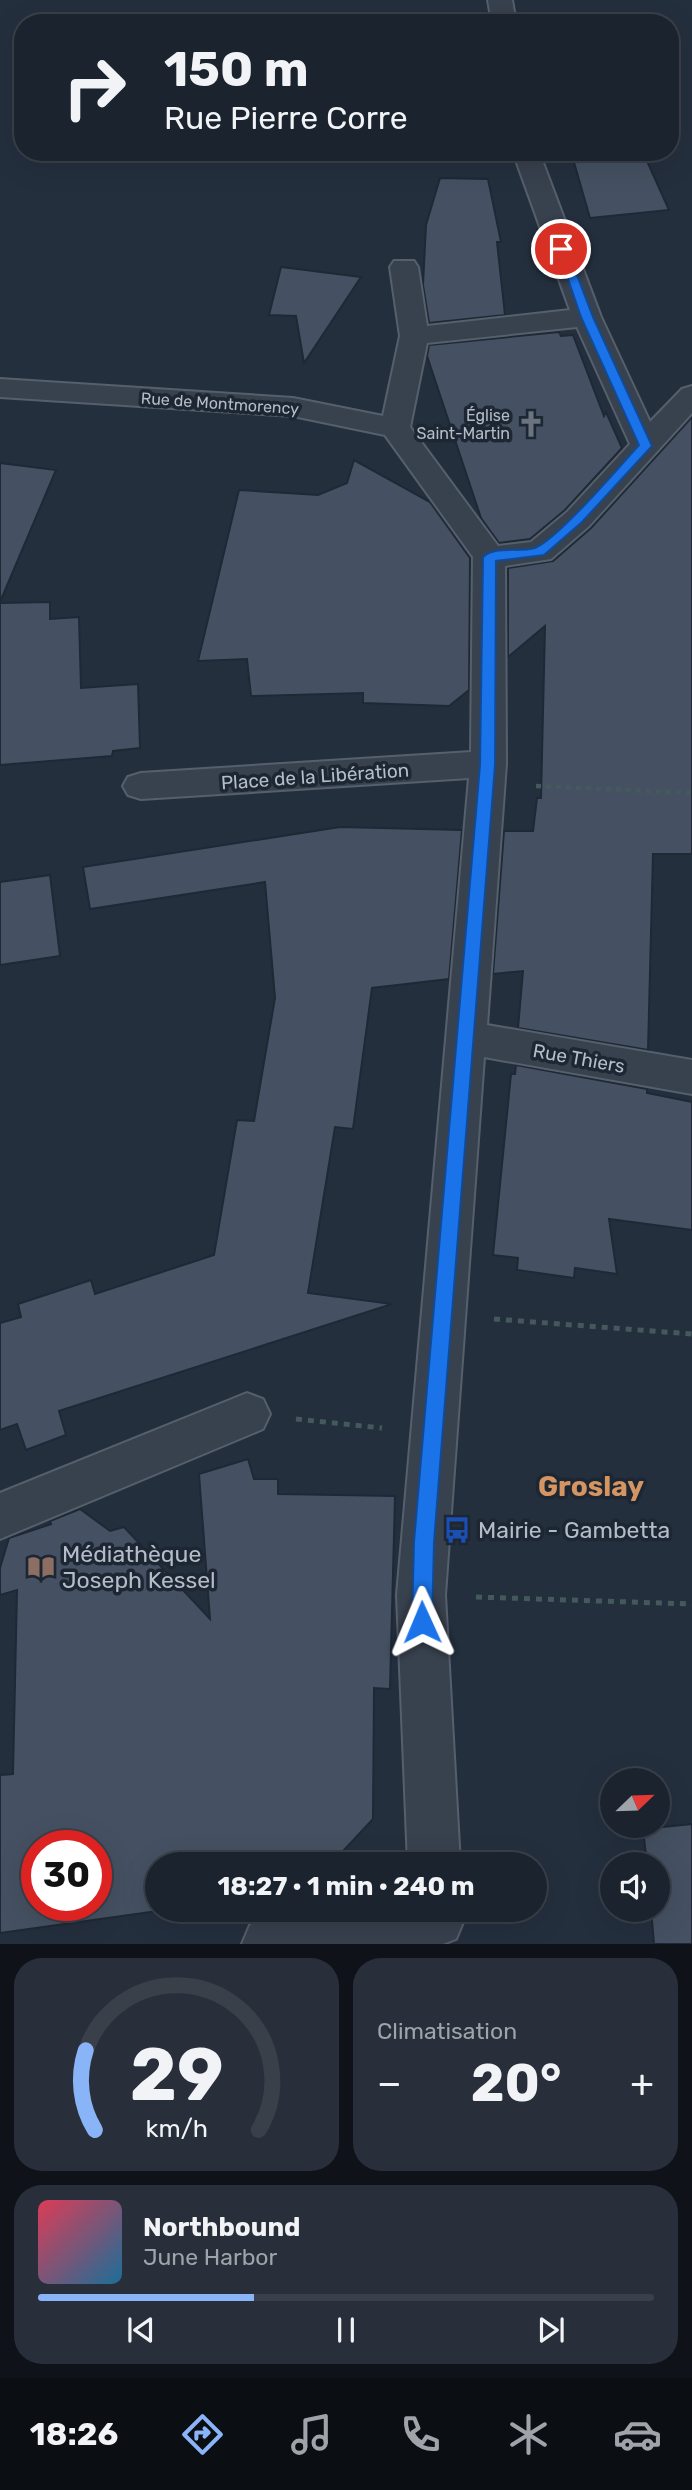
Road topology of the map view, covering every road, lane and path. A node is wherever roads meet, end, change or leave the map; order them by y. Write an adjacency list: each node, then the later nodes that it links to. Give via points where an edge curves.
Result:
1 (529, 161): 3 (street)
2 (404, 267): 4 (street)
3 (587, 317): 4 (street); 8 (street)
4 (414, 337): 7 (street)
5 (0, 388): 7 (street, Rue de Montmorency, via 293,407)
6 (692, 395): 8 (street)
7 (395, 428): 9 (street)
8 (646, 446): 9 (street, via 578,519 540,552)
9 (489, 557): 10 (street)
10 (487, 774): 11 (street, Place de la Libération); 12 (path); 13 (street)
11 (141, 786)
12 (692, 793)
13 (466, 1038): 14 (street, Rue Thiers); 15 (street)
14 (692, 1077)
15 (443, 1315): 16 (path); 18 (street)
16 (692, 1335)
17 (247, 1414): 18 (path); 19 (street)
18 (434, 1433): 20 (street)
19 (0, 1516)
20 (421, 1595): 21 (path); 22 (street)
21 (692, 1604)
22 (433, 1852)
23 (439, 1924): 24 (street)
24 (269, 1944)

